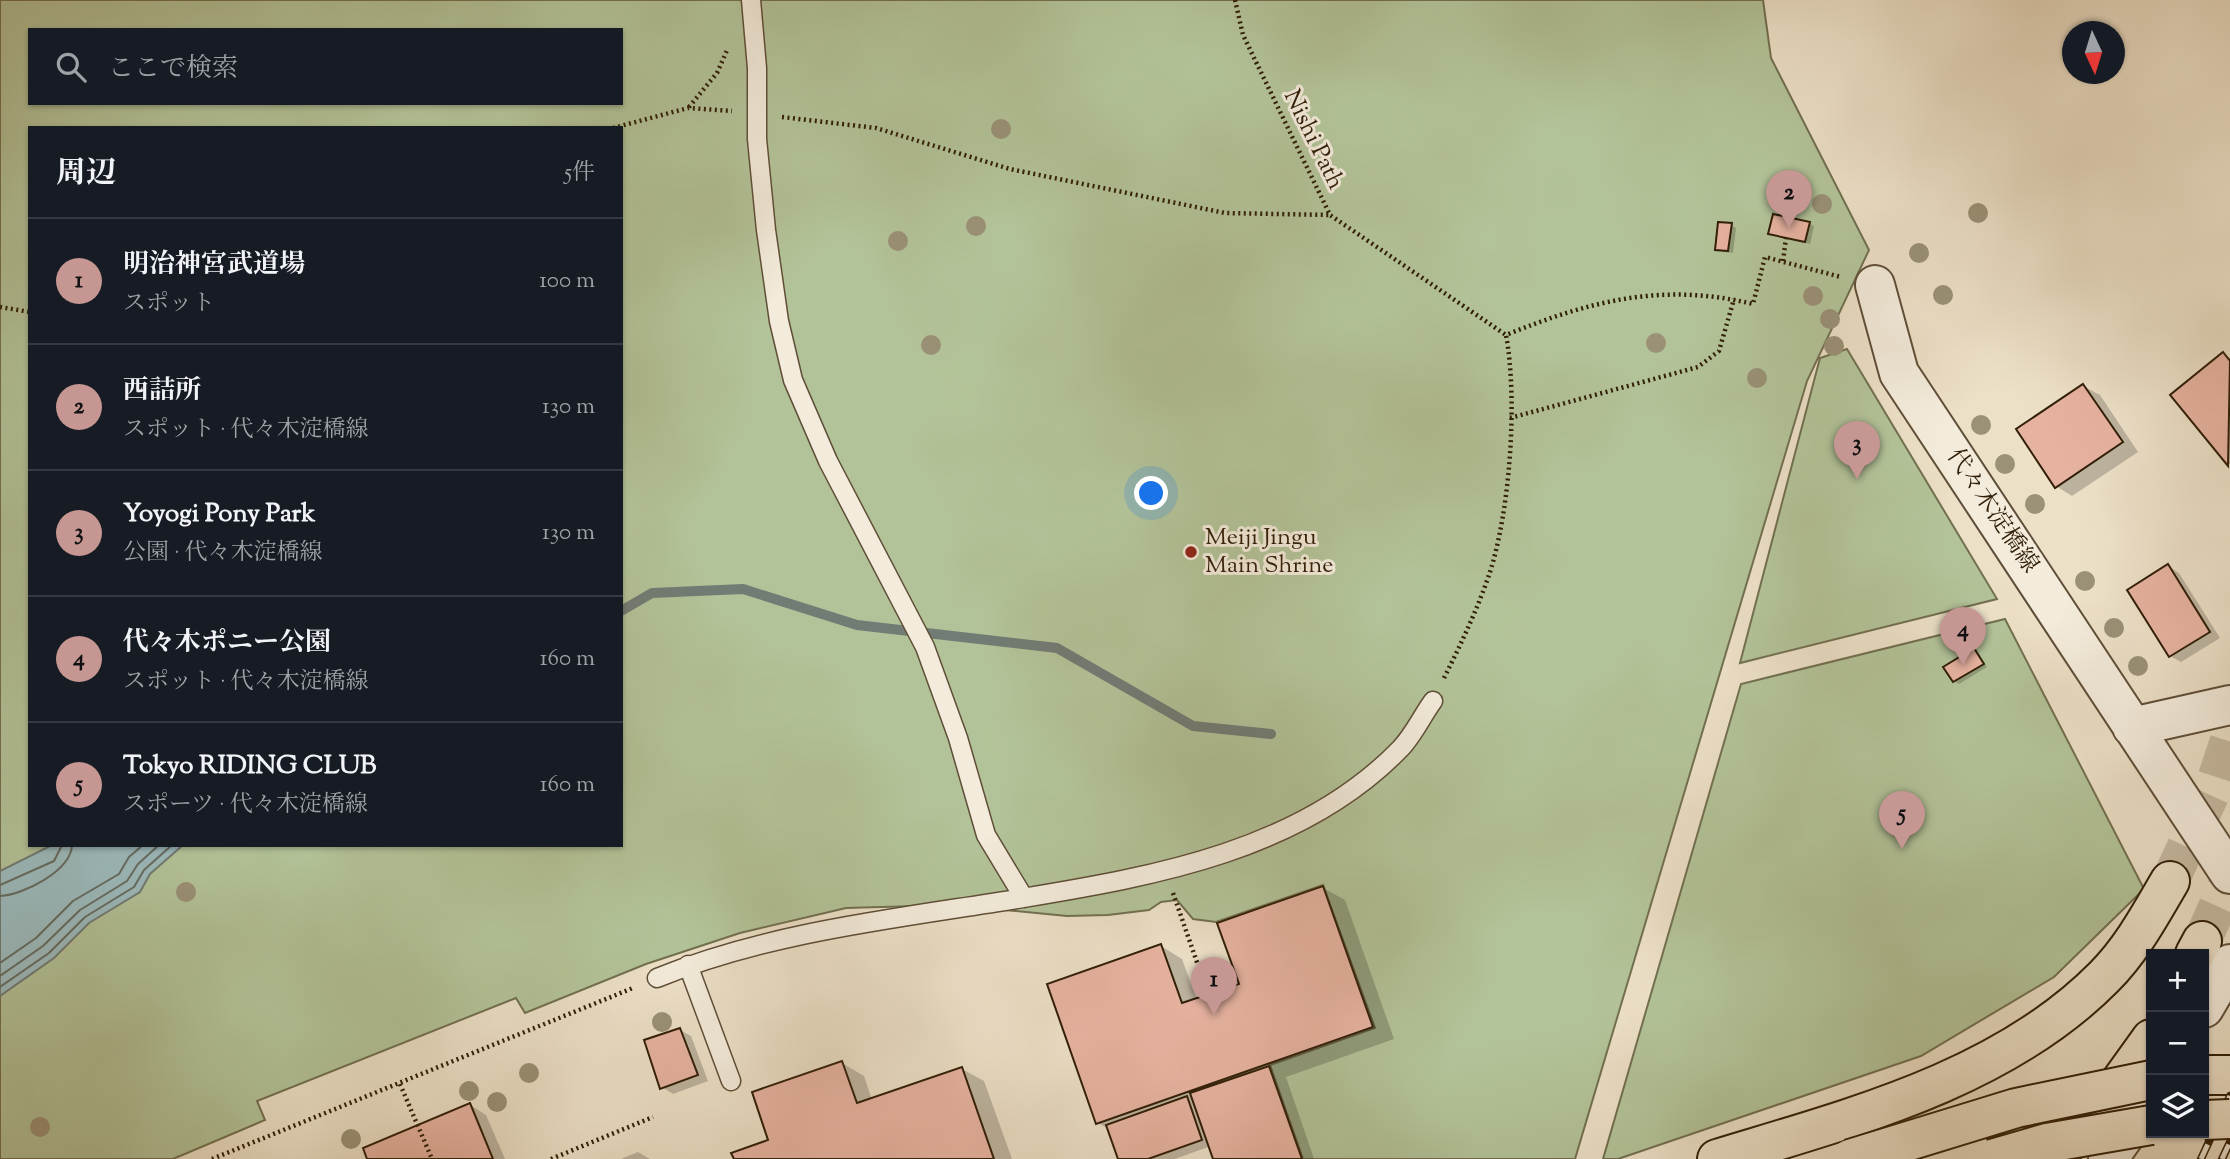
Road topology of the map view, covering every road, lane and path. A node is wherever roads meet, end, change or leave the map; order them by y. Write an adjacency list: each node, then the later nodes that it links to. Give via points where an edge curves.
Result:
1 (751, 0): 5 (lane)
2 (1235, 0): 7 (path, Nishi Path, via 1244,35)
3 (733, 40): 4 (path, via 717,73)
4 (688, 108): 5 (path); 6 (path)
5 (756, 117): 7 (path, via 876,128 1010,169 1225,214); 22 (lane, via 766,230 793,380 828,461 925,647 986,835)
6 (620, 126)
7 (1330, 215): 15 (path, Nishi Path)
8 (1786, 238): 9 (path)
9 (1783, 261): 10 (path); 12 (path, via 1765,257 1753,304)
10 (1828, 274)
11 (1875, 285): 19 (street, 代々木淀橋線, via 1899,373)
12 (1734, 299): 15 (path, via 1678,293 1633,295 1568,310); 16 (path, via 1720,351 1698,367)
13 (0, 307): 14 (path)
14 (28, 312)
15 (1506, 335): 16 (path, via 1511,362)
16 (1510, 418): 17 (path, via 1507,482 1490,572)
17 (1433, 701): 22 (lane, via 1401,748 1333,804 1261,840 1166,872)
18 (2230, 705): 19 (street)
19 (2132, 727): 20 (street, 代々木淀橋線)
20 (2230, 874)
21 (2170, 881): 43 (highway, via 2140,934 2104,977 2063,1013 2015,1044 1897,1101)
22 (1024, 898): 24 (lane, via 746,948)
23 (1180, 914): 26 (path)
24 (688, 965): 25 (lane); 30 (lane)
25 (657, 978): 32 (path)
26 (1208, 994)
27 (2146, 1046): 46 (highway, via 2095,1117)
28 (2209, 1075): 29 (highway)
29 (2230, 1075)
30 (731, 1081)
31 (2146, 1081): 44 (highway, bridge, via 2016,1108)
32 (400, 1084): 39 (path); 40 (path)
33 (2146, 1105): 47 (street)
34 (653, 1117): 38 (path)
35 (2209, 1119): 36 (highway, bridge)
36 (2230, 1119)
37 (2146, 1126): 45 (highway, bridge, via 2047,1143)
38 (566, 1153): 41 (path); 42 (path)
39 (212, 1159)
40 (432, 1159)
41 (551, 1159)
42 (569, 1159)
43 (1717, 1159)
44 (1850, 1159)
45 (1992, 1159)
46 (2049, 1159)
47 (2108, 1159)

